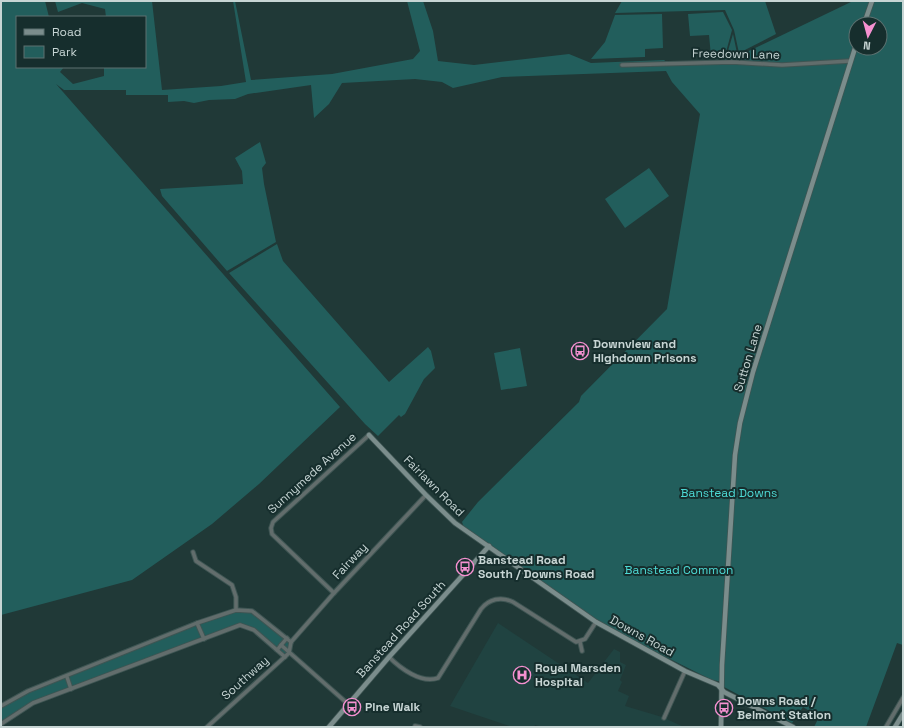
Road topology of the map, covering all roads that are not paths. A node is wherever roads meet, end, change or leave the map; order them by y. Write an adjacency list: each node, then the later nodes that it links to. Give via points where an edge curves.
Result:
1 (872, 1): 2 (street)
2 (867, 16)
3 (852, 56): 4 (street, Sutton Lane)
4 (850, 61): 5 (street, Freedown Lane, via 796,65 732,62); 26 (street, Sutton Lane, via 740,423 734,463)
5 (622, 65)
6 (370, 434): 7 (street, Fairlawn Road); 10 (street, Sunnymede Avenue, via 273,522 271,528 272,534)
7 (426, 495): 8 (street, Fairlawn Road, via 455,523); 10 (street, Fairway)
8 (489, 546): 13 (street, Downs Road); 23 (street, Banstead Road South)
9 (193, 552): 11 (street, via 196,561 232,585 236,597)
10 (334, 593): 16 (street, Fairway)
11 (236, 610): 12 (street); 14 (street, via 252,612)
12 (197, 622): 15 (street); 25 (street)
13 (596, 622): 17 (street, via 585,639); 24 (street, Downs Road)
14 (287, 638): 16 (street); 18 (street)
15 (204, 639): 19 (street, via 240,624 254,630); 27 (street)
16 (291, 642): 21 (street)
17 (580, 642): 20 (street); 23 (street, via 570,640 513,602 500,599 490,601 481,609 438,678 429,679 410,674)
18 (281, 645): 19 (street); 21 (street)
19 (277, 650): 22 (street)
20 (582, 651)
21 (289, 653): 22 (street, Southway); 29 (street)
22 (285, 656): 34 (street, Southway)
23 (389, 657): 29 (street, Banstead Road South)
24 (685, 671): 26 (street, Downs Road); 32 (street)
25 (67, 677): 27 (street); 30 (street, via 28,691)
26 (721, 688): 36 (street, Sutton Lane); 37 (street, Downs Road, via 724,692)
27 (71, 689): 33 (street, via 33,703)
28 (903, 698): 38 (street)
29 (348, 704): 35 (street, Banstead Road South)
30 (1, 706)
31 (903, 714): 39 (street)
32 (664, 718)
33 (1, 724)
34 (207, 727)
35 (329, 727)
36 (721, 727)
37 (793, 727)
38 (886, 727)
39 (895, 727)

